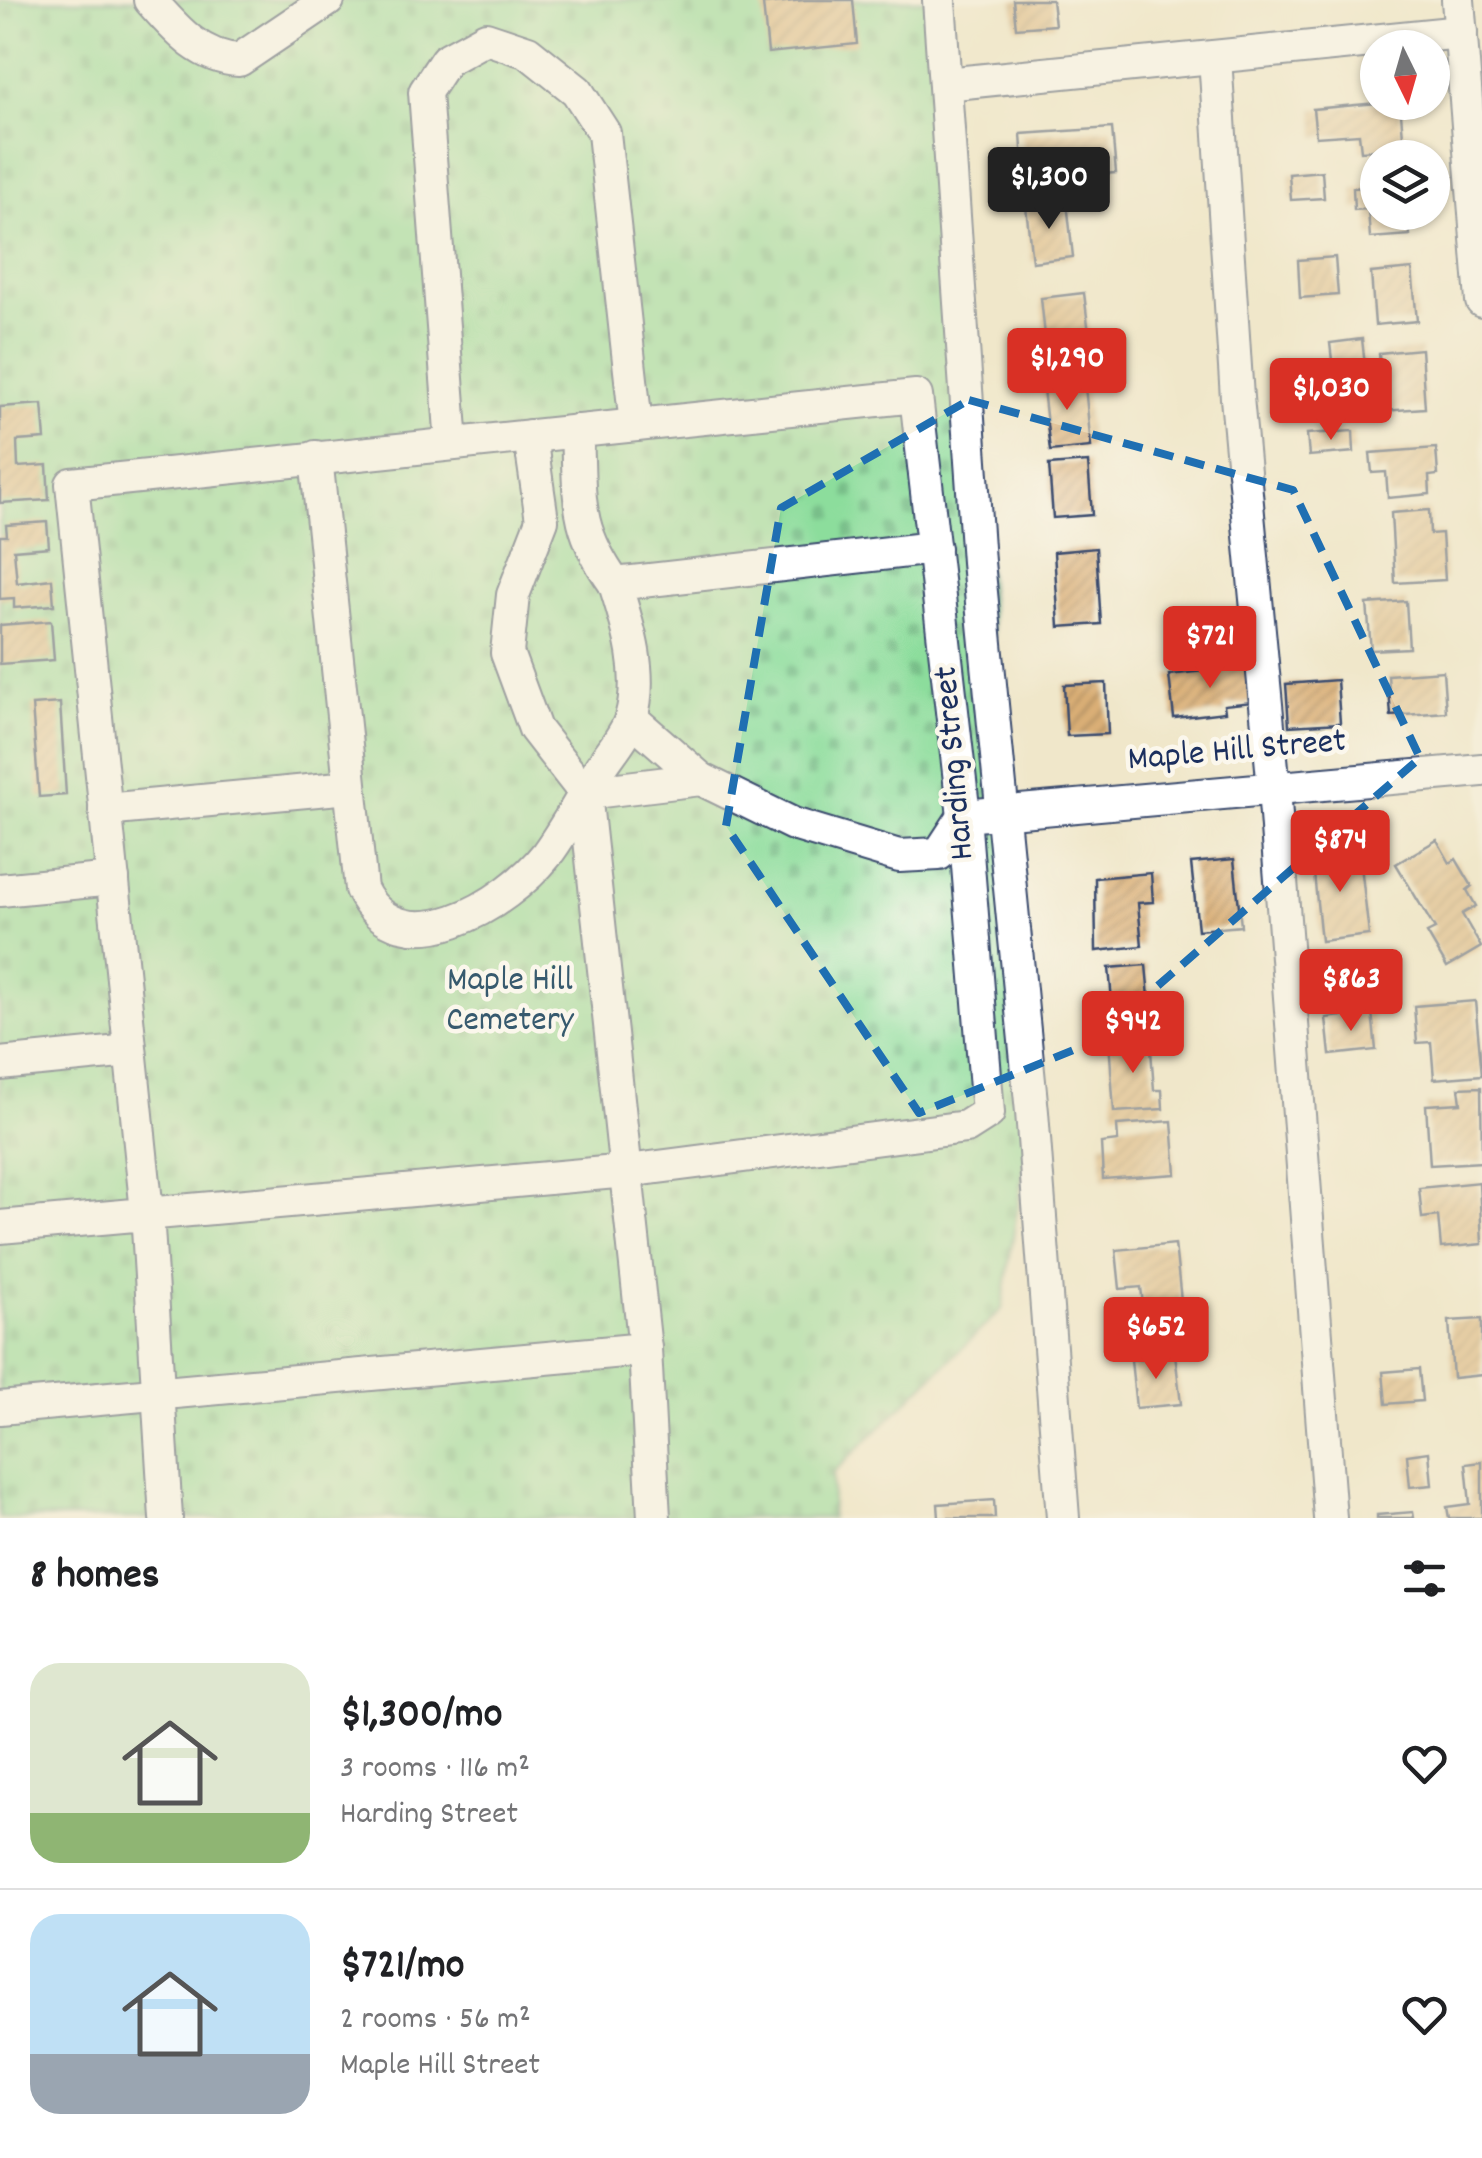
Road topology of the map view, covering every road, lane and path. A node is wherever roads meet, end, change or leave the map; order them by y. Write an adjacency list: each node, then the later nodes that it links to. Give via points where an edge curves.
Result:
1 (150, 0): 2 (street, via 180,34 207,52 239,60)
2 (328, 0)
3 (939, 0): 6 (street, Harding Street)
4 (1460, 16): 5 (street); 7 (street)
5 (1214, 57): 6 (street); 20 (street)
6 (945, 84): 23 (street, Harding Street)
7 (1481, 289): 8 (street)
8 (1482, 300)
9 (636, 425): 10 (street); 12 (street, via 604,133 577,91 528,52 486,38 446,60 425,92); 14 (street, via 916,396)
10 (576, 431): 11 (street); 15 (street, via 582,526)
11 (530, 436): 12 (street); 21 (street, via 542,520 513,595 507,653 535,729)
12 (452, 444): 13 (street)
13 (316, 457): 19 (street); 22 (street, via 72,484)
14 (934, 548): 15 (street); 24 (street)
15 (615, 584): 16 (street, via 634,647)
16 (631, 718): 18 (street); 21 (street)
17 (1482, 770): 20 (street, Maple Hill Street)
18 (701, 780): 21 (street); 24 (street, via 793,824 899,856 939,854)
19 (350, 787): 21 (street, via 361,888 372,910 395,926 427,927 500,900 546,856); 22 (street)
20 (1274, 789): 23 (street, Maple Hill Street); 39 (street)
21 (585, 793): 29 (street)
22 (105, 810): 25 (street)
23 (1000, 812): 24 (street, Maple Hill Street); 38 (street, Harding Street, via 1032,1112)
24 (964, 816): 29 (street, via 988,1113 966,1128)
25 (112, 879): 26 (street); 27 (street)
26 (0, 890)
27 (130, 1051): 28 (street); 30 (street)
28 (0, 1064)
29 (627, 1171): 30 (street); 32 (street)
30 (147, 1212): 31 (street); 33 (street)
31 (0, 1227)
32 (645, 1349): 33 (street); 35 (street)
33 (158, 1394): 34 (street); 36 (street)
34 (0, 1408)
35 (654, 1517): 37 (street)
36 (166, 1518)
37 (643, 1518)
38 (1063, 1518)
39 (1330, 1518)

